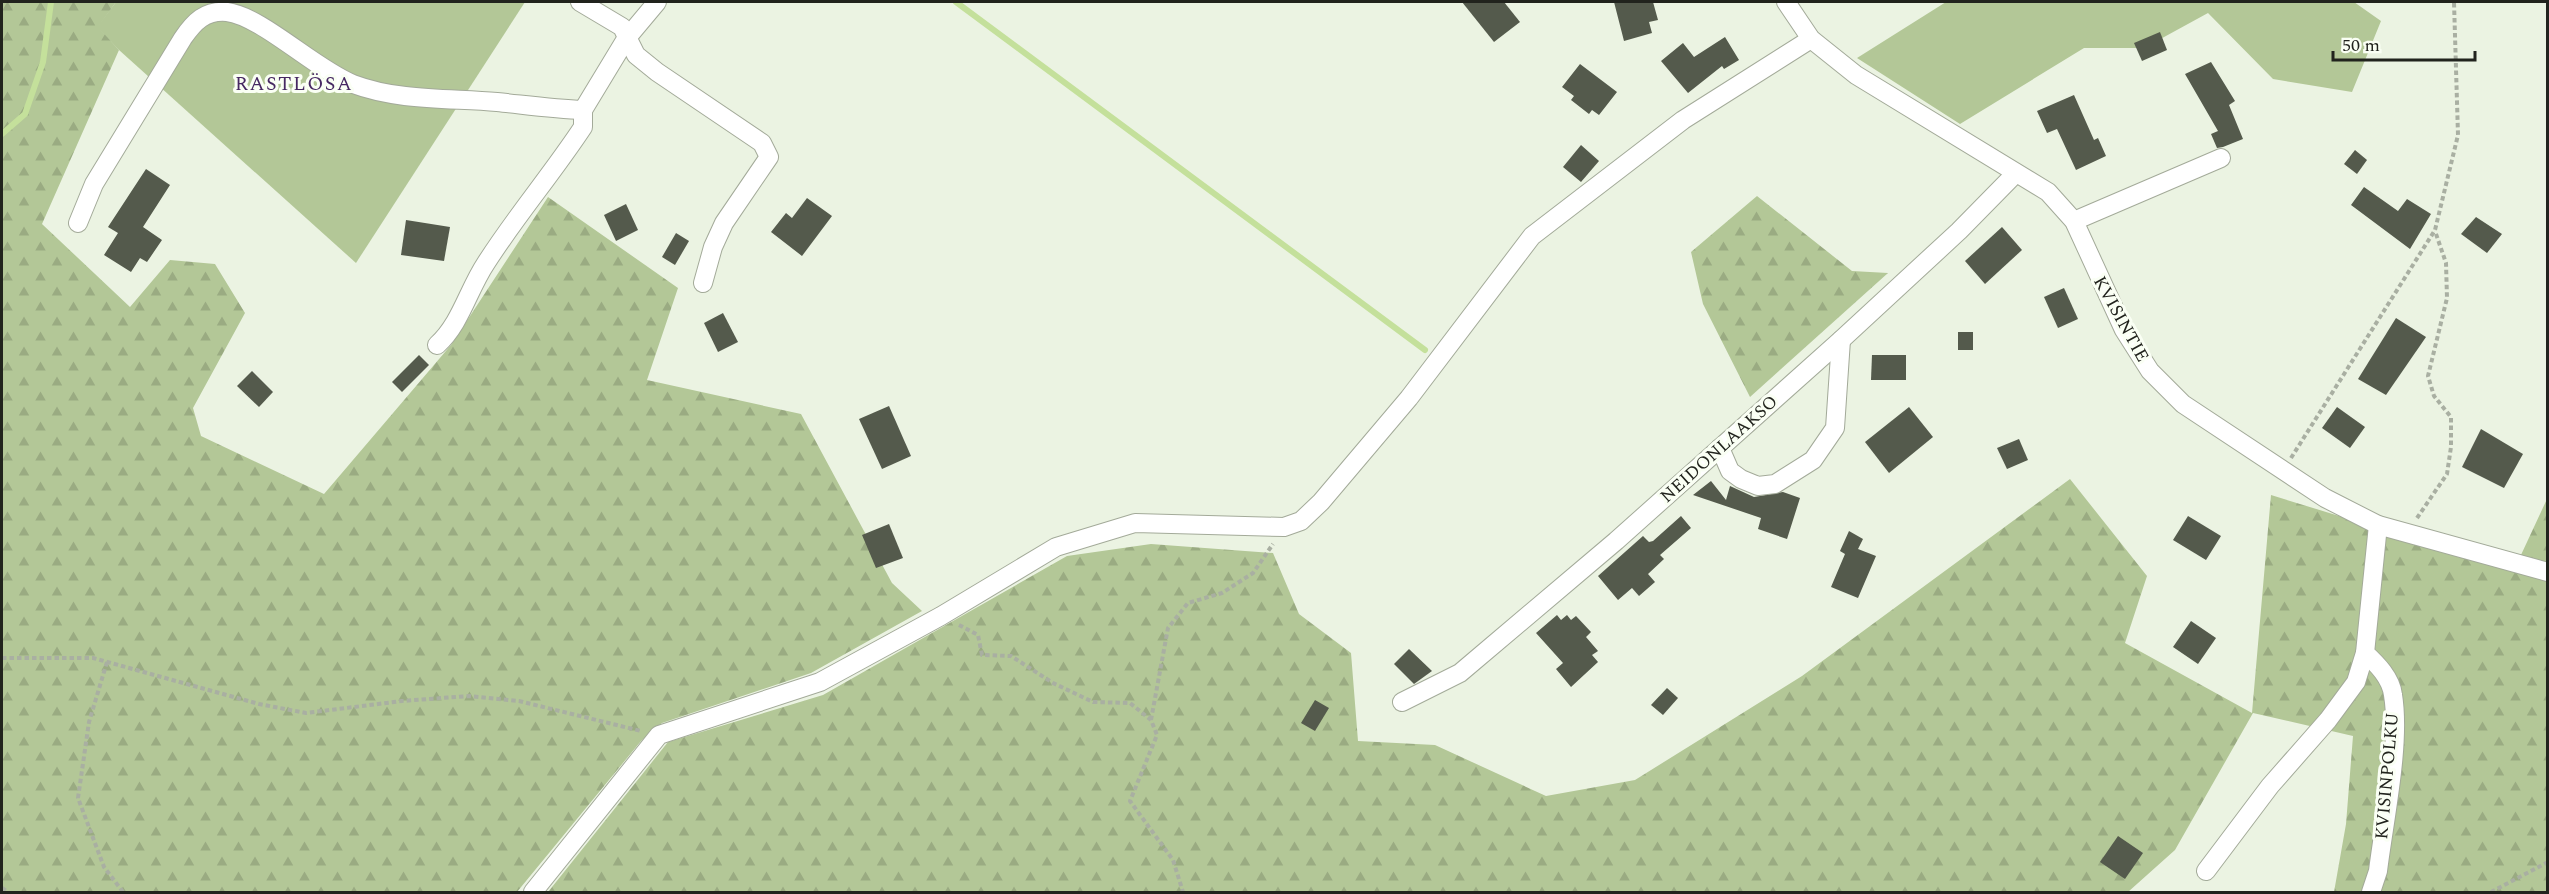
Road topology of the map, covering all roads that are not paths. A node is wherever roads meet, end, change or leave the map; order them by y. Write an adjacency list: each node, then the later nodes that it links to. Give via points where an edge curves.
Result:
1 (580, 2): 4 (street, via 622,27)
2 (657, 2): 4 (street)
3 (1786, 2): 5 (street, KVISINTIE)
4 (626, 39): 6 (street); 11 (street, via 643,61 762,143 769,157 724,223)
5 (1811, 39): 8 (street, KVISINTIE, via 1856,75); 20 (street, via 1683,120 1532,236 1395,415 1301,521 1284,527 1134,523 1056,547 820,682 659,735)
6 (583, 110): 10 (street, via 381,92 330,74 247,19 226,12 205,14 183,38 94,184); 13 (street, via 583,127 511,224 476,278 450,333)
7 (2221, 158): 9 (street)
8 (2016, 173): 9 (street, KVISINTIE, via 2048,192); 12 (street, NEIDONLAAKSO)
9 (2074, 220): 15 (street, KVISINTIE, via 2124,330 2150,371 2183,404 2325,498)
10 (78, 223)
11 (703, 283)
12 (1841, 340): 14 (street, NEIDONLAAKSO); 14 (street, via 1835,428 1813,460 1775,484 1758,486 1730,471)
13 (437, 345)
14 (1720, 448): 18 (street, NEIDONLAAKSO, via 1460,673)
15 (2378, 525): 16 (street, KVISINTIE); 17 (street)
16 (2547, 572)
17 (2365, 653): 19 (street, via 2356,682); 21 (street, KVISINPOLKU, via 2379,666 2393,693 2395,736 2378,871)
18 (1402, 702)
19 (2206, 871)
20 (533, 892)
21 (2371, 892)

